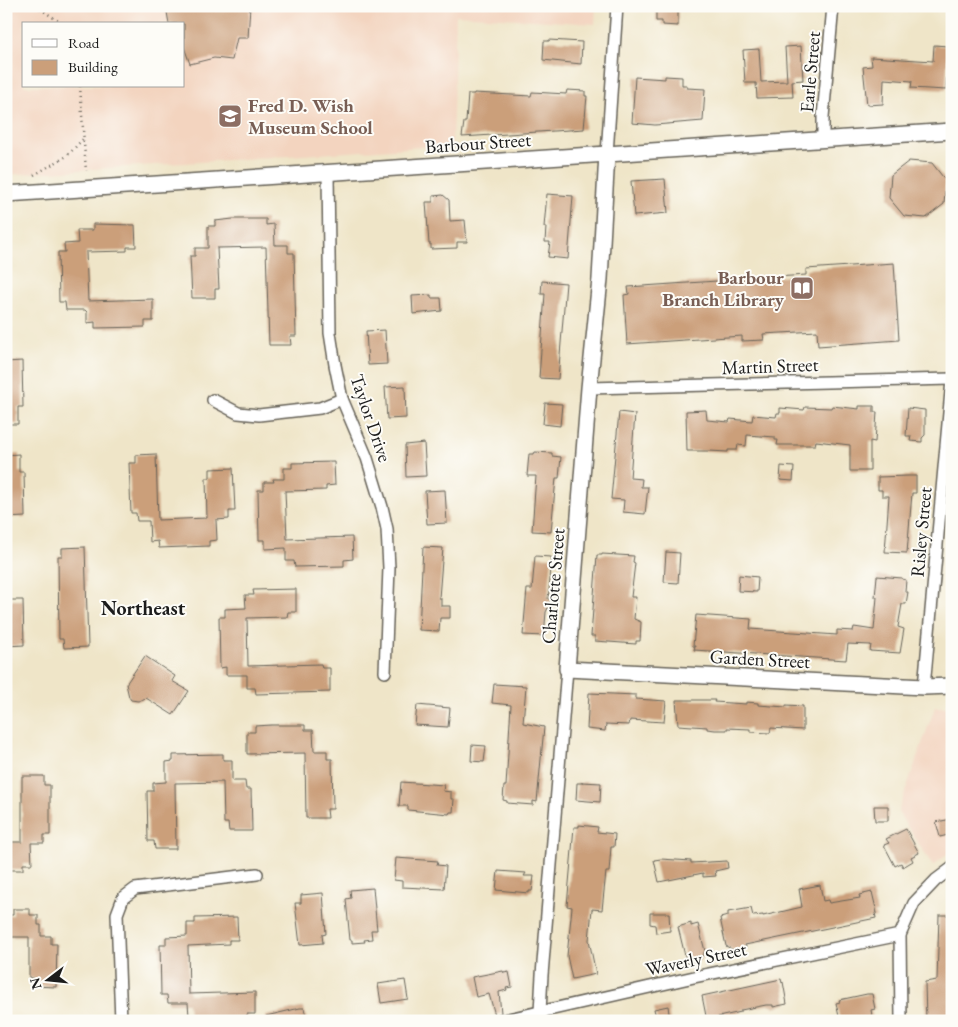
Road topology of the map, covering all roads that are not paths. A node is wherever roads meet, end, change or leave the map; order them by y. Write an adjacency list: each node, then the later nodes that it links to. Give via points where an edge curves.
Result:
1 (617, 6): 5 (street)
2 (833, 6): 4 (street, Earle Street)
3 (952, 131): 4 (street, Barbour Street)
4 (823, 140): 5 (street, Barbour Street)
5 (607, 154): 6 (street, Barbour Street); 9 (street, Charlotte Street, via 600,279)
6 (328, 173): 7 (street, Barbour Street); 11 (street, Taylor Drive, via 330,333)
7 (6, 194)
8 (952, 380): 9 (street, Martin Street); 15 (street, Risley Street)
9 (589, 388): 12 (street, Charlotte Street)
10 (213, 400): 11 (street, via 238,413 259,415 320,408)
11 (342, 400): 13 (street, Taylor Drive, via 367,458 386,530 389,568)
12 (567, 669): 15 (street, Garden Street); 19 (street, Charlotte Street)
13 (385, 672)
14 (952, 686): 15 (street, Garden Street)
15 (924, 687)
16 (952, 868): 18 (street, via 914,903)
17 (257, 874): 20 (street, via 135,889 123,898 117,914)
18 (900, 935): 19 (street, Waverly Street, via 694,977); 22 (street)
19 (541, 1017): 21 (street, Waverly Street)
20 (121, 1021)
21 (500, 1021)
22 (900, 1021)

